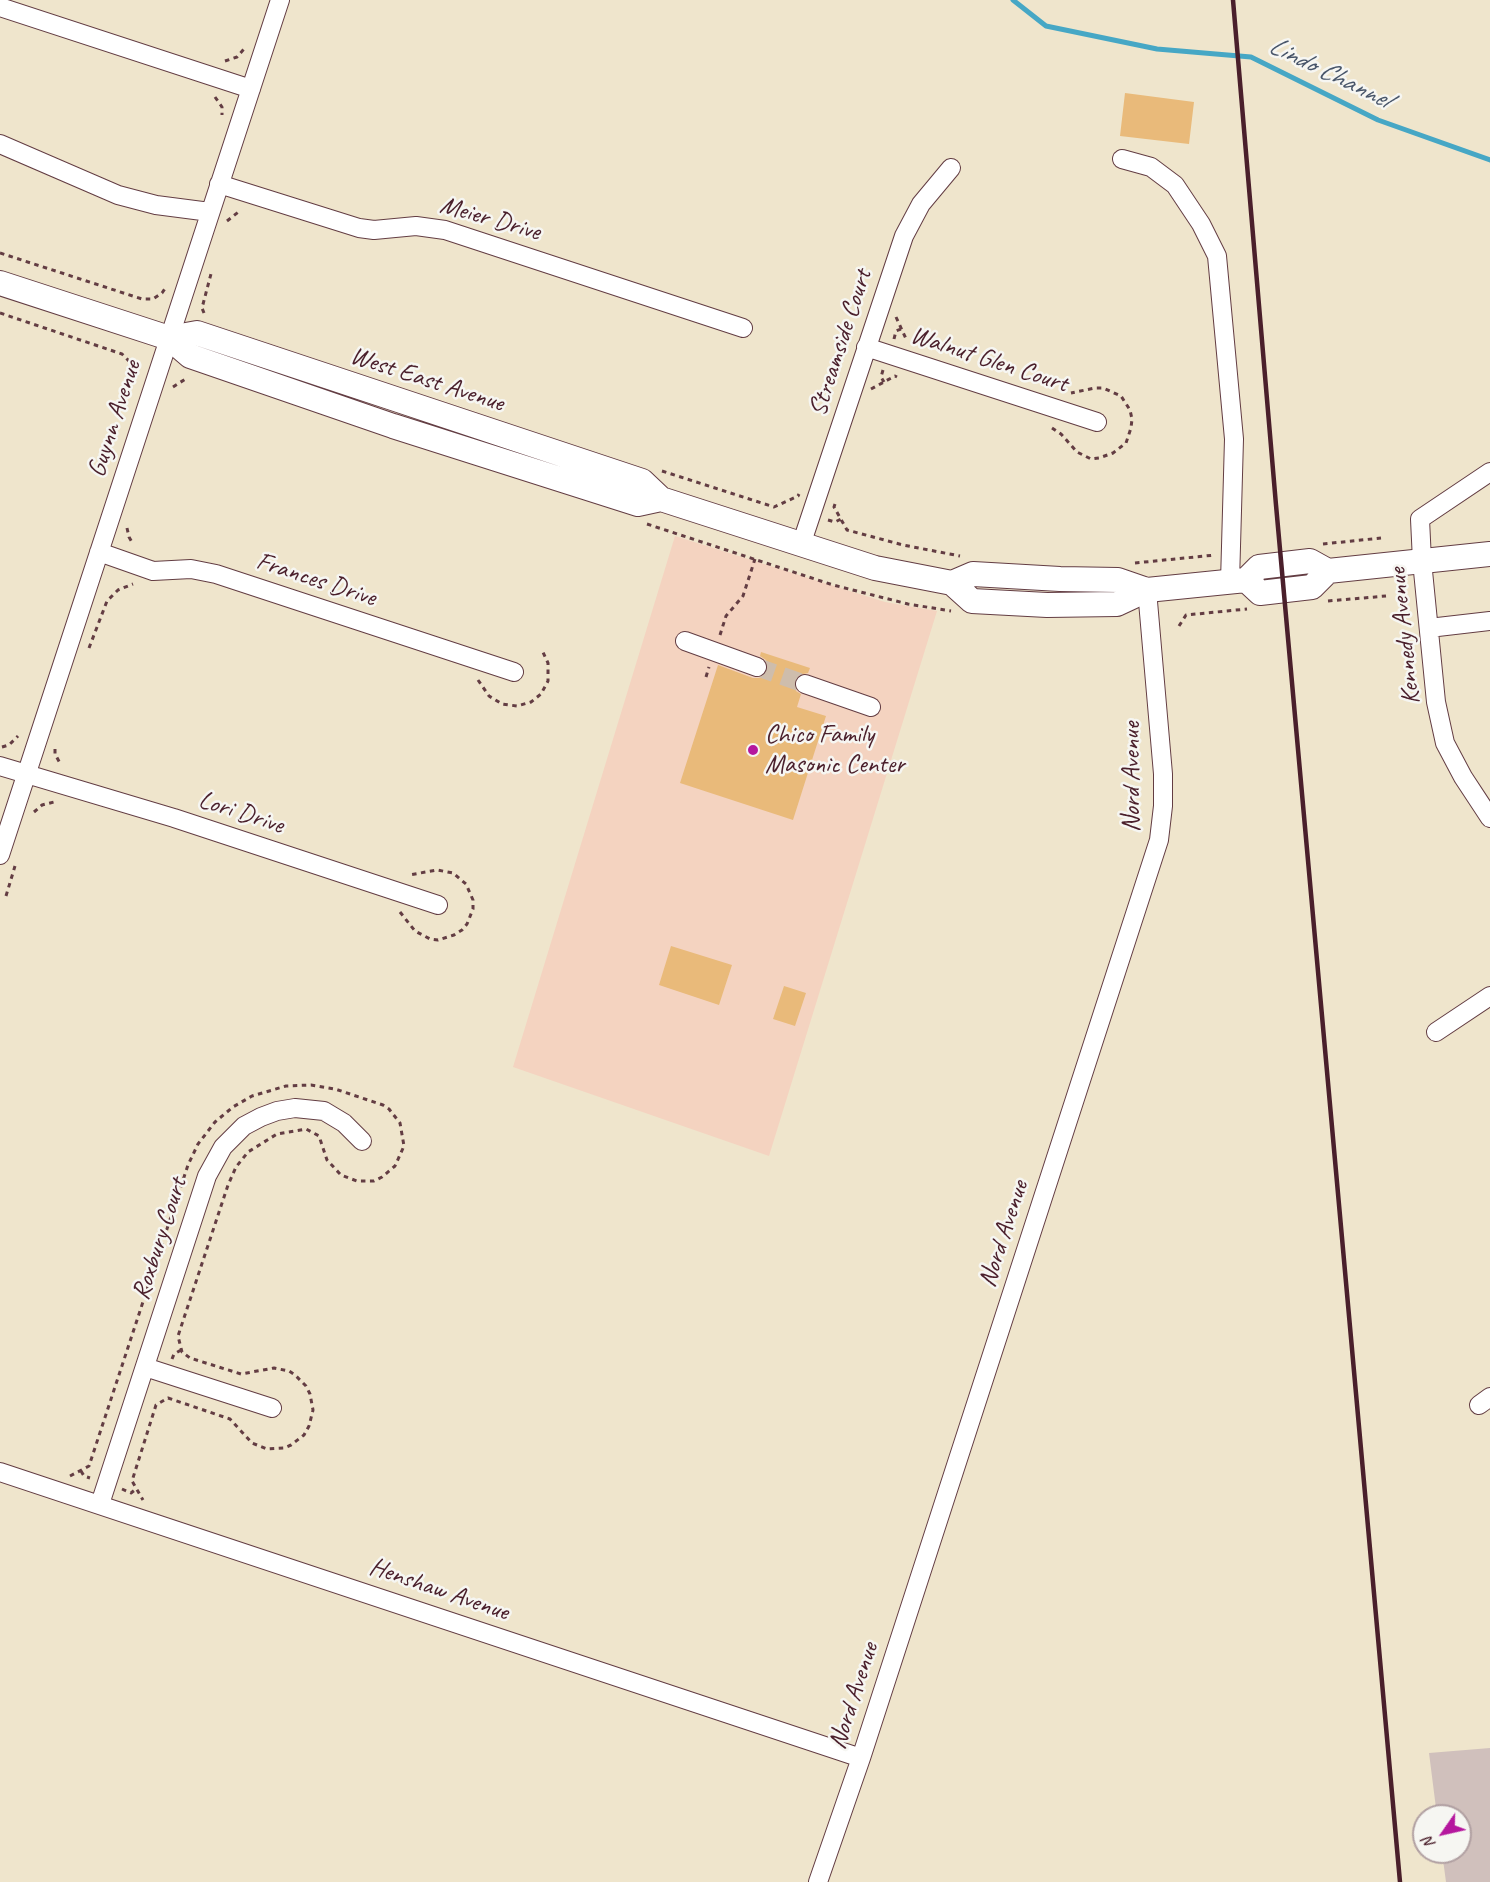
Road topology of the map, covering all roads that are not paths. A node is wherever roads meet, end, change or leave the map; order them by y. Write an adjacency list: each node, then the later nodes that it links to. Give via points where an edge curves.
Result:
1 (280, 0): 3 (street, Guynn Avenue)
2 (0, 7): 3 (street)
3 (251, 89): 7 (street, Guynn Avenue)
4 (0, 144): 8 (street, via 118,195)
5 (1122, 159): 19 (street, via 1151,167 1174,186 1201,224 1217,256 1234,439 1232,553)
6 (951, 168): 12 (street, Streamside Court, via 930,190 911,221)
7 (219, 184): 8 (street, Guynn Avenue); 10 (street, Meier Drive, via 359,228 416,226 445,230)
8 (210, 212): 11 (street, Guynn Avenue)
9 (0, 283): 11 (main road, West East Avenue)
10 (743, 328)
11 (169, 338): 15 (main road, West East Avenue, via 197,333 642,481 661,499); 16 (street, Guynn Avenue)
12 (866, 347): 13 (street, Walnut Glen Court); 15 (street, Streamside Court)
13 (1097, 422)
14 (1490, 472): 18 (street, Kennedy Avenue, via 1420,519)
15 (801, 545): 20 (main road, West East Avenue, via 875,568 952,583 973,574 1118,580)
16 (99, 552): 25 (street, Frances Drive, via 153,570 191,569 216,574); 29 (street, Guynn Avenue)
17 (1490, 554): 18 (main road)
18 (1422, 561): 19 (main road, via 1328,571 1312,587 1260,593); 22 (street, Kennedy Avenue)
19 (1238, 581): 20 (main road, West East Avenue)
20 (1147, 590): 40 (street, Nord Avenue, via 1163,774 1159,840)
21 (1490, 621): 22 (street)
22 (1429, 628): 30 (street, Kennedy Avenue, via 1436,702 1445,743)
23 (685, 642): 24 (street)
24 (757, 667)
25 (514, 672)
26 (805, 684): 27 (street)
27 (871, 707)
28 (0, 766): 29 (street, Lori Drive)
29 (26, 774): 31 (street, Guynn Avenue); 32 (street, Lori Drive)
30 (1490, 818)
31 (0, 855)
32 (438, 905)
33 (1490, 996): 34 (street)
34 (1436, 1032)
35 (362, 1140): 36 (street, Roxbury Court, via 324,1111 295,1107 244,1126 232,1136 207,1176)
36 (145, 1367): 37 (street); 39 (street, Roxbury Court)
37 (272, 1408)
38 (0, 1472): 39 (street, Henshaw Avenue)
39 (100, 1504): 40 (street, Henshaw Avenue)
40 (861, 1758): 41 (street, Nord Avenue)
41 (818, 1882)

